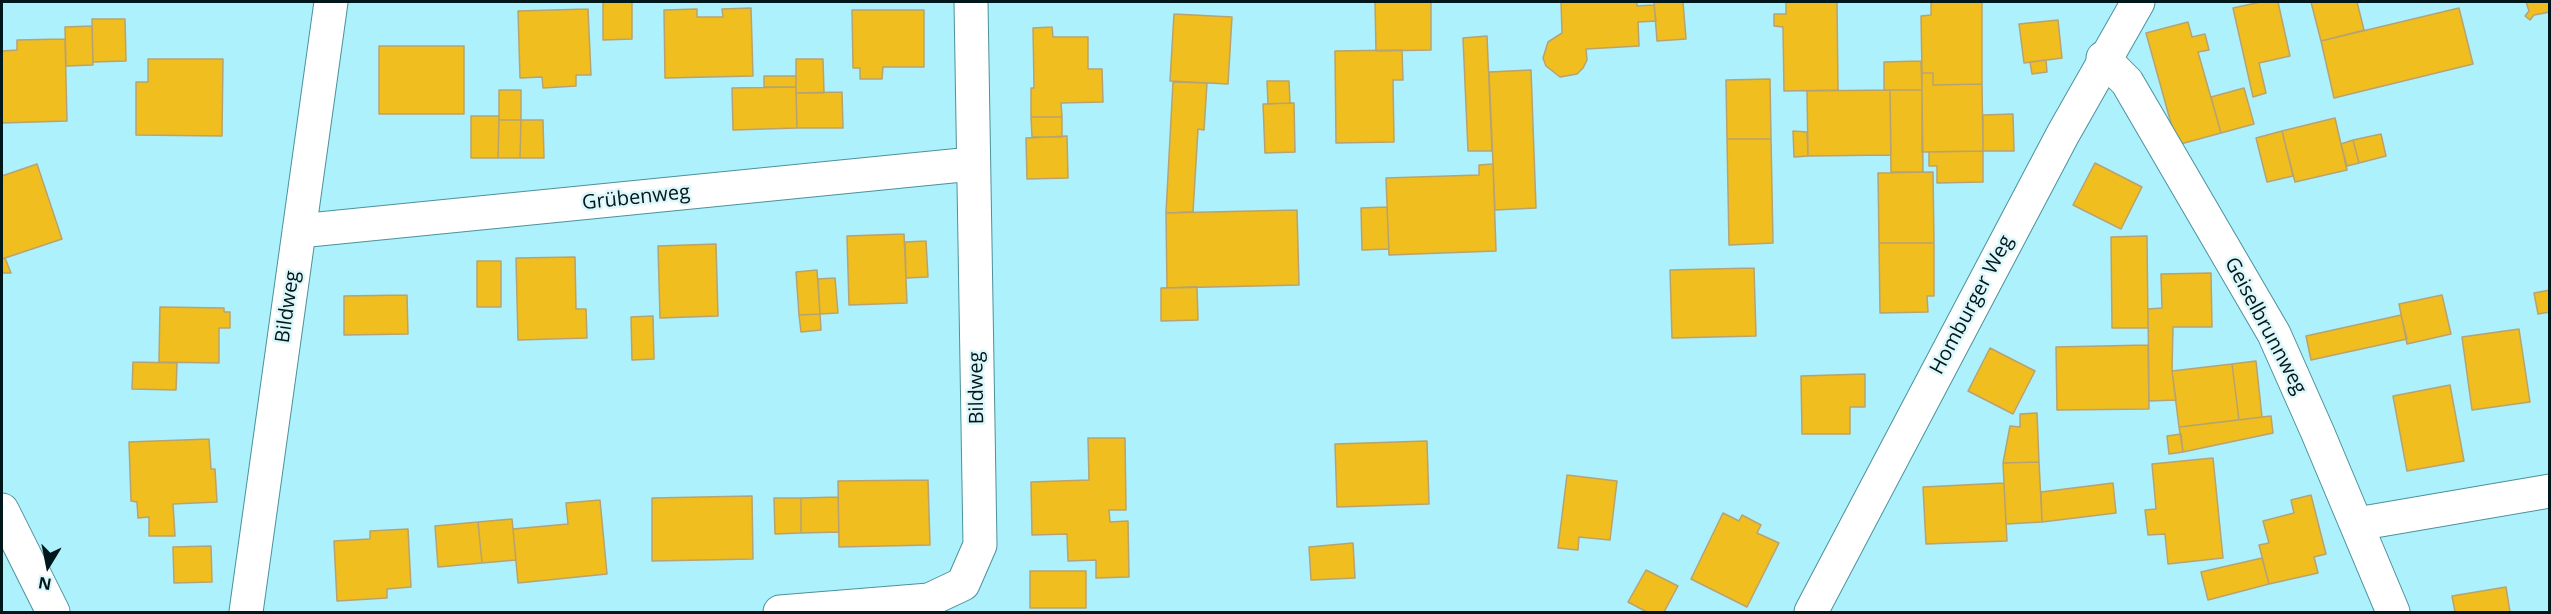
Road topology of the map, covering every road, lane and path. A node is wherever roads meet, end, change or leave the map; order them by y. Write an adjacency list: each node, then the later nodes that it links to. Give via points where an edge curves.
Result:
1 (331, 2): 6 (street, Bildweg)
2 (971, 2): 5 (street, Bildweg)
3 (2138, 2): 4 (street, Homburger Weg)
4 (2103, 58): 9 (street, Geiselbrunnweg, via 2127,82 2274,334); 13 (street, Homburger Weg)
5 (972, 164): 6 (street, Grübenweg); 12 (street, Bildweg, via 980,545 963,584 929,600)
6 (299, 231): 11 (street, Bildweg)
7 (2550, 491): 9 (street)
8 (2, 510): 10 (street)
9 (2357, 524): 14 (street, Geiselbrunnweg)
10 (53, 612)
11 (246, 612)
12 (780, 612)
13 (1811, 612)
14 (2393, 612)

